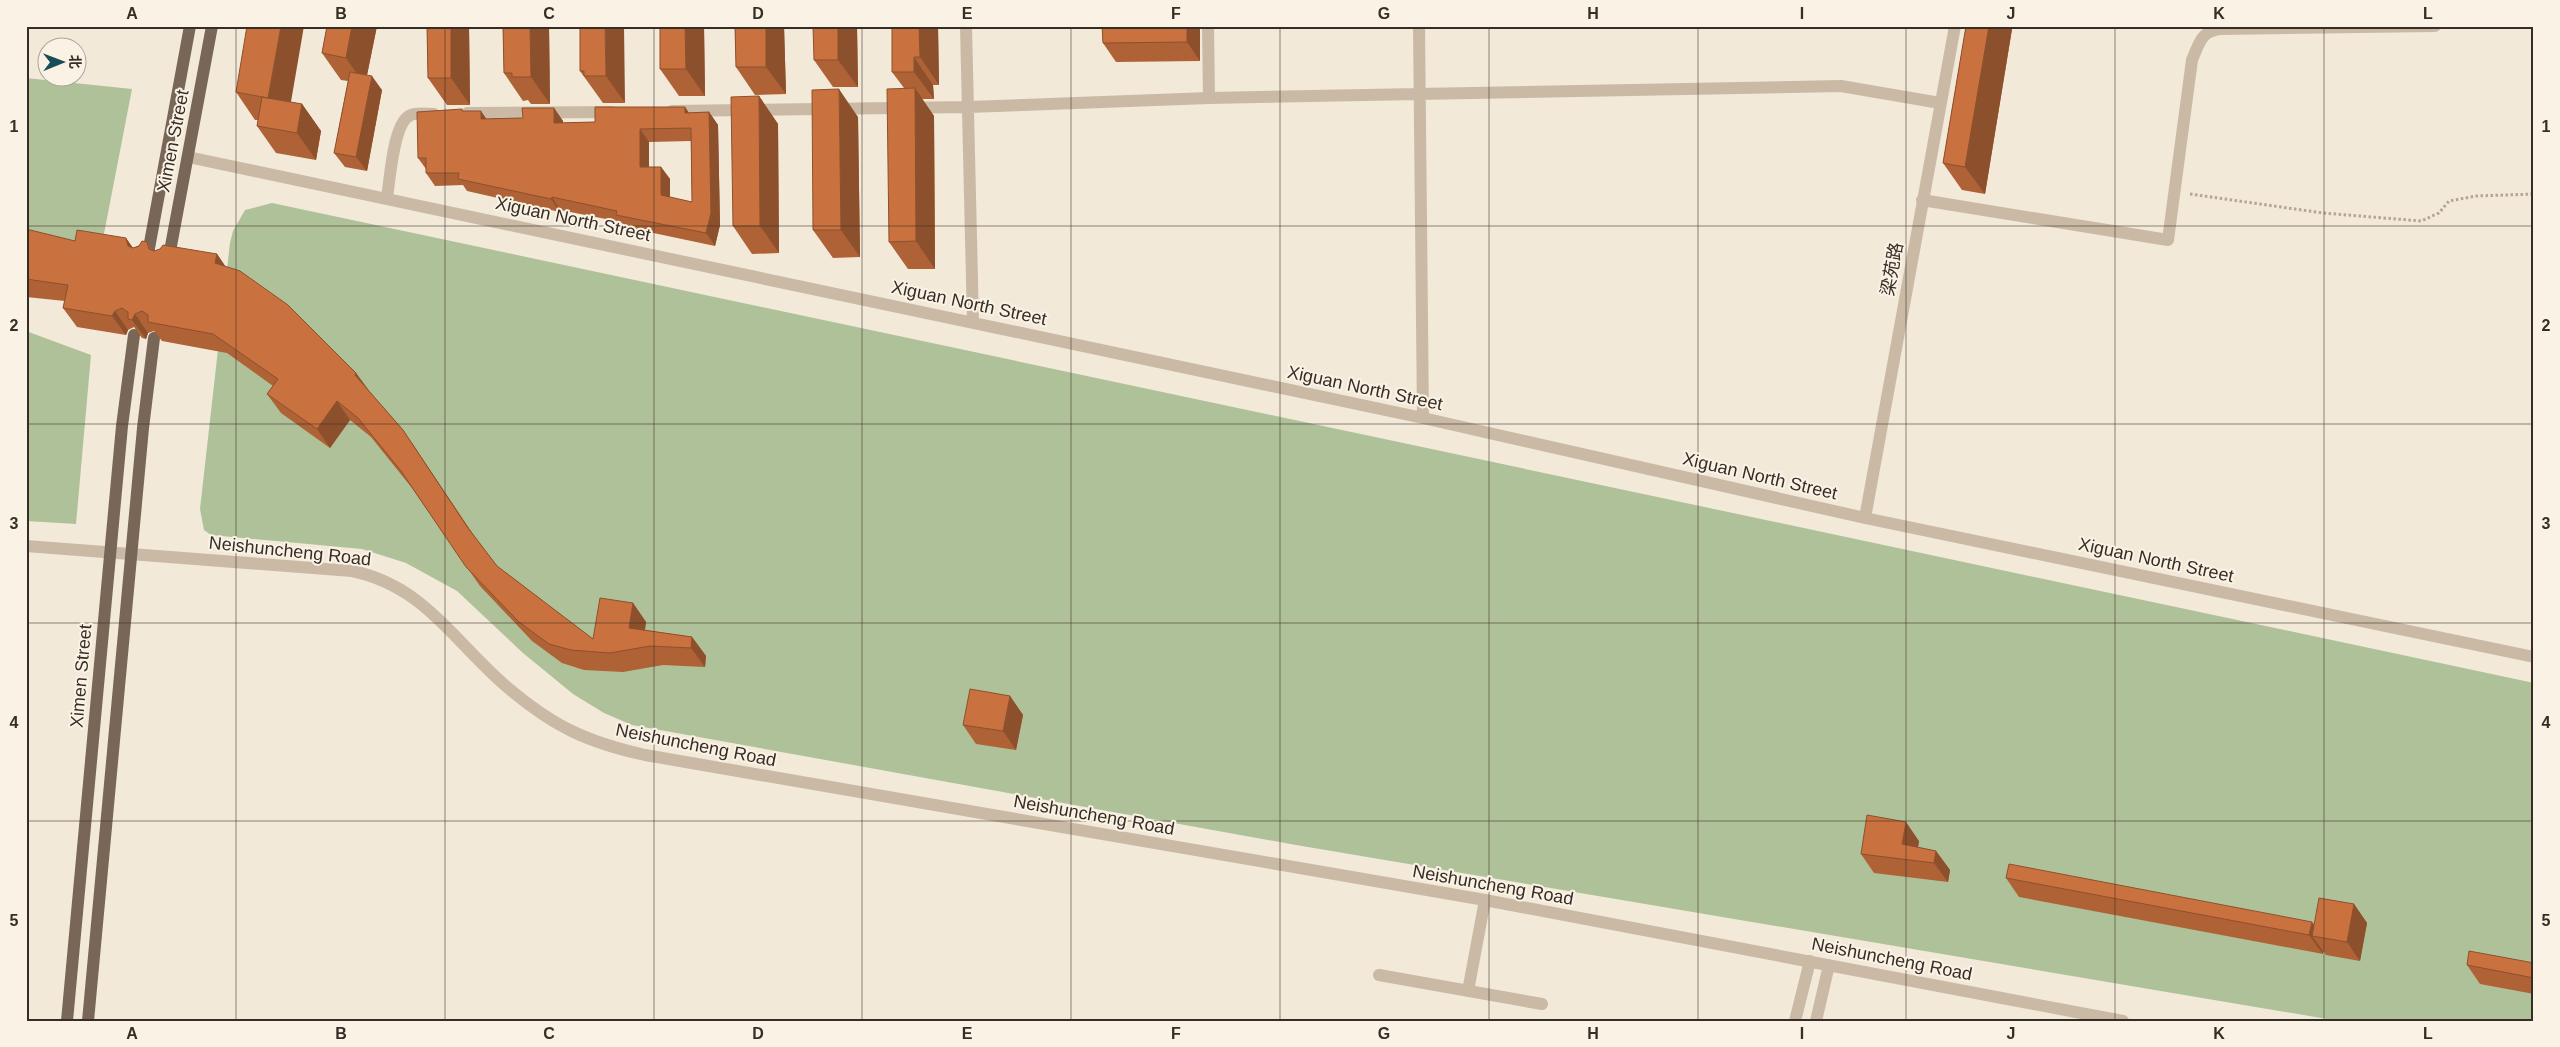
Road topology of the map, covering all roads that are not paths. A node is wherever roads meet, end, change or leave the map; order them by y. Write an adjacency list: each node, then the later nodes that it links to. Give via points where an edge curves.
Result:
1 (190, 26): 17 (main road, Ximen Street)
2 (212, 26): 14 (main road, Ximen Street)
3 (966, 26): 11 (street)
4 (1208, 26): 9 (street)
5 (1419, 26): 8 (street)
6 (1955, 26): 10 (street, 梁苑路)
7 (2435, 26): 16 (street, via 2220,29 2203,34 2192,60 2168,240)
8 (1419, 94): 9 (street); 10 (street, via 1841,86); 22 (street)
9 (1209, 98): 11 (street)
10 (1940, 103): 16 (street, 梁苑路)
11 (968, 107): 13 (street); 19 (street)
12 (620, 111): 15 (street, via 412,114 404,119 398,130)
13 (660, 111)
14 (188, 157): 15 (street, Xiguan North Street); 18 (main road, Ximen Street)
15 (387, 198): 19 (street, Xiguan North Street)
16 (1922, 200): 23 (street, 梁苑路)
17 (148, 259)
18 (168, 262)
19 (973, 322): 22 (street, Xiguan North Street)
20 (134, 335): 25 (main road, Ximen Street)
21 (154, 338): 26 (main road)
22 (1422, 418): 23 (street, Xiguan North Street)
23 (1865, 518): 27 (street, Xiguan North Street)
24 (26, 546): 25 (street, Neishuncheng Road)
25 (110, 552): 26 (street, Neishuncheng Road); 34 (main road, Ximen Street)
26 (132, 553): 28 (street, Neishuncheng Road, via 352,571 389,582 435,615 506,686 556,724 605,746); 35 (main road)
27 (2534, 657)
28 (1485, 900): 29 (street, Neishuncheng Road); 32 (street)
29 (1810, 961): 30 (street, Neishuncheng Road); 36 (street)
30 (1829, 965): 37 (street); 38 (street, Neishuncheng Road)
31 (1379, 975): 32 (street)
32 (1468, 991): 33 (street)
33 (1542, 1004)
34 (67, 1021)
35 (88, 1021)
36 (1795, 1021)
37 (1816, 1021)
38 (2123, 1021)

